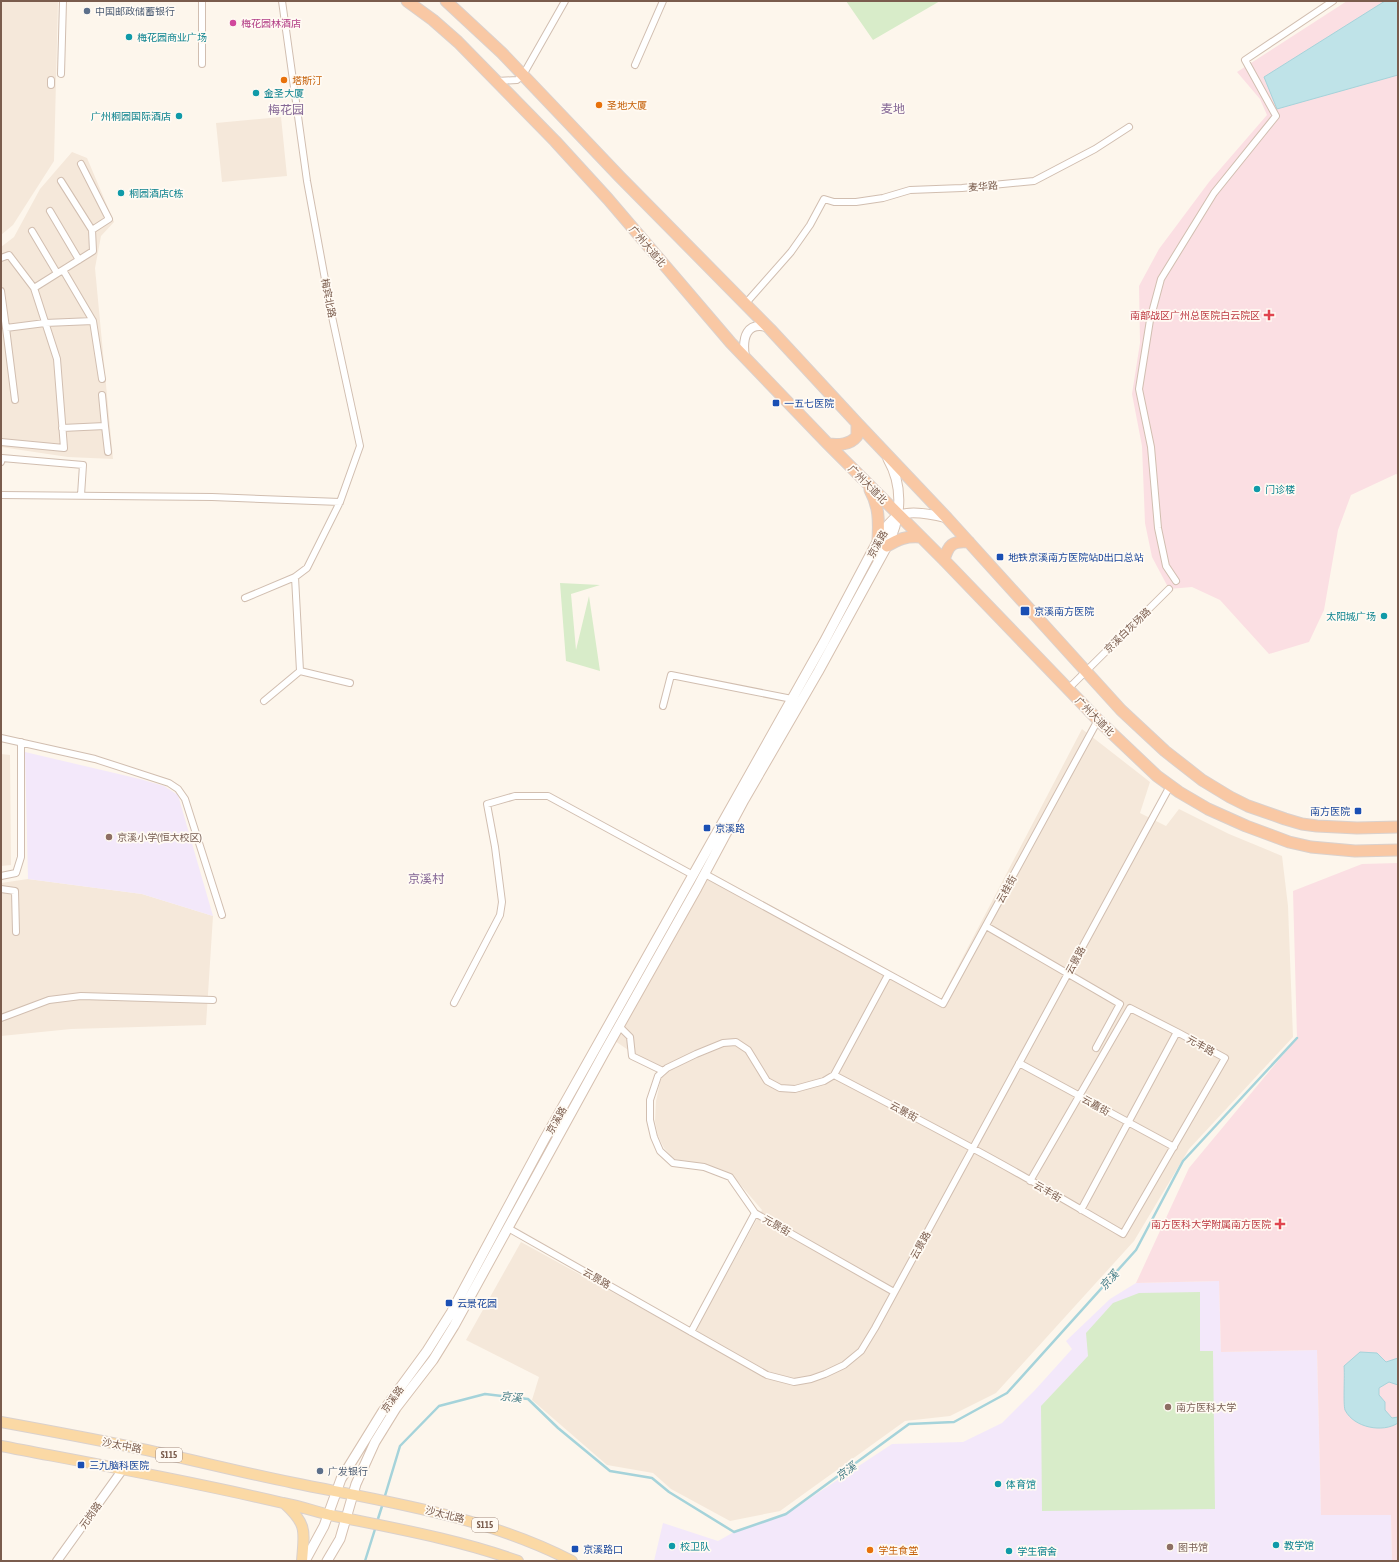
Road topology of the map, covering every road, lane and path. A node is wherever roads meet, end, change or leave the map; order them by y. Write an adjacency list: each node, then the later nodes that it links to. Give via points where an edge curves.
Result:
1 (63, 1): 11 (street)
2 (202, 1): 9 (street)
3 (282, 1): 45 (street, 梅宾北路, via 307,181 331,312 360,446)
4 (407, 1): 13 (highway, 广州大道北, via 446,31)
5 (446, 1): 12 (highway)
6 (565, 1): 12 (street)
7 (1333, 1): 54 (street, via 1245,60 1276,116 1214,193 1161,279 1150,320 1139,389 1151,447 1158,528 1166,566)
8 (660, 2): 10 (street)
9 (202, 64)
10 (635, 66)
11 (61, 74)
12 (523, 75): 13 (street, via 517,80); 25 (highway)
13 (496, 81): 30 (highway, 广州大道北, via 603,194)
14 (1129, 127): 25 (street, 麦华路, via 1096,150 1034,181 910,190 856,202 834,202 824,199 791,252)
15 (81, 164): 18 (street, via 109,219)
16 (61, 181): 18 (street)
17 (50, 211): 21 (street)
18 (92, 230): 21 (street, via 93,251)
19 (32, 231): 22 (street)
20 (1, 258): 23 (street, via 9,255)
21 (79, 260): 22 (street)
22 (60, 272): 23 (street); 26 (street)
23 (34, 288): 27 (street)
24 (1, 291): 28 (street)
25 (746, 303): 29 (highway)
26 (93, 321): 27 (street); 31 (street)
27 (45, 323): 28 (street); 36 (street, via 57,359)
28 (6, 328): 33 (street)
29 (770, 329): 30 (street, via 760,326 748,330 745,335); 34 (highway)
30 (744, 357): 38 (highway, 广州大道北)
31 (102, 379)
32 (102, 395): 35 (street)
33 (15, 400)
34 (857, 423): 38 (highway, via 857,436 854,440 843,444); 39 (highway)
35 (105, 426): 36 (street); 40 (street)
36 (62, 428): 37 (street, via 64,448)
37 (1, 442)
38 (828, 444): 42 (highway, 广州大道北)
39 (882, 450): 46 (main road, 京溪路, via 897,479); 47 (highway)
40 (108, 452)
41 (1, 462): 44 (street, via 2,458 84,465)
42 (862, 478): 46 (highway, 广州大道北); 49 (highway, via 878,510)
43 (1, 495): 44 (street)
44 (82, 495): 45 (street)
45 (340, 502): 53 (street, 梅宾北路, via 307,568)
46 (899, 515): 47 (main road, via 924,513); 48 (highway, 广州大道北); 49 (main road, 京溪路, via 887,525); 51 (main road, 京溪路)
47 (947, 518): 50 (highway)
48 (920, 537): 51 (highway, via 901,538); 52 (highway, 广州大道北)
49 (878, 540): 61 (main road, 京溪路)
50 (969, 542): 52 (highway, via 954,542 947,550); 58 (highway)
51 (887, 546): 70 (main road, 京溪路)
52 (944, 560): 60 (highway, 广州大道北)
53 (295, 577): 56 (street); 57 (street)
54 (1176, 581)
55 (1169, 589): 58 (street, 京溪白灰场路)
56 (245, 598)
57 (300, 671): 59 (street); 62 (street)
58 (1086, 671): 60 (street, 京溪白灰场路); 68 (highway, via 1121,710 1160,747 1202,780 1248,806 1302,824 1350,828)
59 (350, 682)
60 (1068, 689): 64 (highway, 广州大道北)
61 (792, 699): 63 (street, via 671,675); 71 (main road, 京溪路)
62 (264, 701)
63 (663, 706)
64 (1098, 720): 67 (highway, 广州大道北); 75 (street, 云桂街)
65 (1, 738): 66 (street)
66 (21, 742): 72 (street, via 21,857 16,873); 74 (street, via 95,759 169,783 178,789 185,799)
67 (1170, 786): 69 (highway, 广州大道北, via 1214,812 1296,844 1355,851); 78 (street, 云景路)
68 (1398, 827)
69 (1398, 850)
70 (705, 874): 77 (street, 云桂街); 82 (main road, 京溪路)
71 (693, 875): 80 (street, via 548,796 515,796 487,804 496,847 502,902 500,916); 102 (main road, 京溪路, via 544,1140 451,1313 383,1411)
72 (1, 876)
73 (1, 889): 76 (street, via 15,891)
74 (222, 915)
75 (986, 926): 77 (street, 云桂街, via 943,1004); 78 (street)
76 (16, 932)
77 (888, 974): 87 (street)
78 (1068, 974): 84 (street, via 1120,1004); 85 (street, 云景路)
79 (213, 1000): 81 (street, via 81,996 48,1000)
80 (454, 1003)
81 (1, 1018)
82 (618, 1026): 86 (street, via 630,1037 632,1056); 95 (main road, 京溪路)
83 (1177, 1032): 88 (street, via 1130,1008); 89 (street, 元丰路); 90 (street, 元丰路, via 1225,1058)
84 (1096, 1048)
85 (1019, 1063): 88 (street, 云嘉街); 91 (street, 云景路)
86 (663, 1072): 87 (street, via 696,1054 723,1043 736,1042 748,1050 767,1081 780,1088 795,1089 824,1081); 94 (street, via 658,1076 650,1100 650,1120 660,1151 672,1163 704,1168 730,1177)
87 (834, 1075): 91 (street, 云景街)
88 (1080, 1096): 89 (street, 云嘉街); 92 (street)
89 (1128, 1123): 90 (street, 云嘉街); 93 (street, 元丰路)
90 (1174, 1147): 96 (street, 元丰路)
91 (973, 1148): 92 (street, 云丰街); 97 (street, 云景路)
92 (1030, 1181): 93 (street, 云丰街)
93 (1081, 1210): 96 (street, 云丰街)
94 (755, 1213): 97 (street, 元景街); 98 (street, 元景街)
95 (508, 1228): 98 (street, 云景路); 103 (main road, 京溪路, via 433,1360 383,1429 365,1463)
96 (1123, 1234)
97 (894, 1292): 98 (street, 云景路, via 861,1351 844,1365 811,1379 794,1382 767,1375)
98 (691, 1332)
99 (1, 1422): 102 (main road, 沙太中路 / S115, via 132,1446)
100 (1, 1446): 101 (main road, S115)
101 (124, 1469): 104 (main road, S115); 107 (street, 元岗路)
102 (336, 1491): 103 (main road, 沙太北路 / S115); 105 (main road, 京溪路)
103 (353, 1494): 106 (main road, 京溪路); 112 (main road, 沙太北路 / S115, via 477,1522)
104 (284, 1503): 105 (main road, S115); 108 (main road, via 297,1515 303,1526)
105 (328, 1514): 106 (main road, S115); 109 (main road, 京溪路)
106 (347, 1518): 110 (main road, 京溪路, via 340,1538); 111 (main road, S115, via 480,1548)
107 (58, 1561)
108 (302, 1561)
109 (305, 1561)
110 (327, 1561)
111 (518, 1561)
112 (572, 1561)

